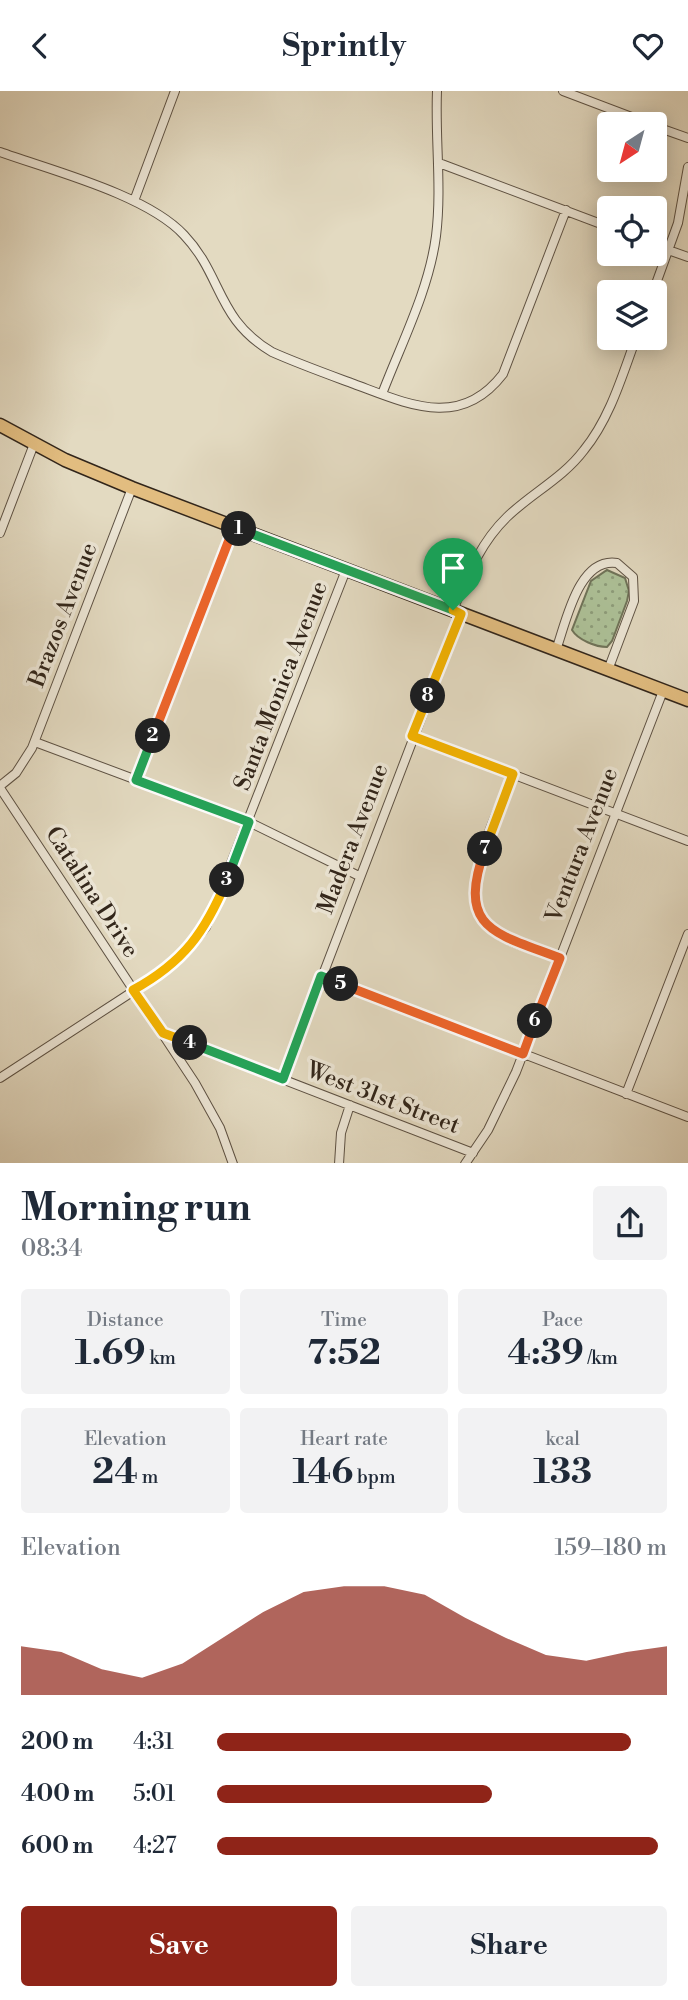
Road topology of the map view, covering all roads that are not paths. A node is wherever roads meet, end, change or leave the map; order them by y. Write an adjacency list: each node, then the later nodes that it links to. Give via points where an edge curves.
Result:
1 (175, 91): 10 (street)
2 (437, 91): 8 (street)
3 (563, 91): 4 (street)
4 (618, 112)
5 (667, 130): 6 (street)
6 (688, 138)
7 (0, 152): 10 (street)
8 (439, 163): 11 (street); 17 (street, via 431,259)
9 (688, 167): 13 (street)
10 (134, 201): 17 (street, via 184,234 230,316 256,343)
11 (566, 210): 12 (street); 17 (street, via 507,367 494,385 470,401 447,408 421,407)
12 (597, 222)
13 (669, 250): 14 (street); 15 (street)
14 (688, 257)
15 (658, 280)
16 (631, 350): 24 (street, Madera Avenue, via 598,432 569,467 496,529 473,565)
17 (382, 394)
18 (0, 425): 19 (main road)
19 (34, 444): 20 (main road); 22 (street)
20 (132, 488): 21 (main road); 30 (street, Brazos Avenue)
21 (234, 527): 23 (main road); 32 (street)
22 (0, 533)
23 (346, 570): 24 (main road); 35 (street, Santa Monica Avenue)
24 (457, 612): 25 (main road); 29 (street, Madera Avenue)
25 (556, 650): 26 (main road); 26 (street, via 585,577 599,565 617,563 632,577 635,595)
26 (608, 670): 27 (main road)
27 (663, 691): 28 (main road); 34 (street, Ventura Avenue)
28 (688, 700)
29 (412, 736): 31 (street); 37 (street, Madera Avenue)
30 (35, 742): 32 (street); 33 (street, Brazos Avenue, via 25,761)
31 (513, 774): 34 (street); 39 (street, via 476,873 474,899 480,915 498,933)
32 (136, 780): 35 (street)
33 (0, 787): 41 (street, Catalina Drive)
34 (615, 813): 36 (street); 39 (street, Ventura Avenue)
35 (249, 822): 37 (street); 41 (street, Santa Monica Avenue, via 206,927 187,951)
36 (688, 841)
37 (359, 876): 40 (street, Madera Avenue)
38 (688, 934): 46 (street)
39 (560, 958): 43 (street, Ventura Avenue)
40 (321, 976): 43 (street); 45 (street, Madera Avenue)
41 (133, 990): 42 (street, Catalina Drive); 44 (street, Santa Monica Avenue)
42 (163, 1033): 45 (street, West 31st Street); 50 (street, Catalina Drive, via 220,1128)
43 (523, 1054): 46 (street); 49 (street, Ventura Avenue)
44 (0, 1079)
45 (283, 1079): 47 (street, West 31st Street)
46 (626, 1094): 48 (street)
47 (350, 1105): 49 (street, West 31st Street); 51 (street, via 341,1133)
48 (688, 1117)
49 (473, 1153): 52 (street, Ventura Avenue)
50 (233, 1163)
51 (339, 1163)
52 (466, 1163)

